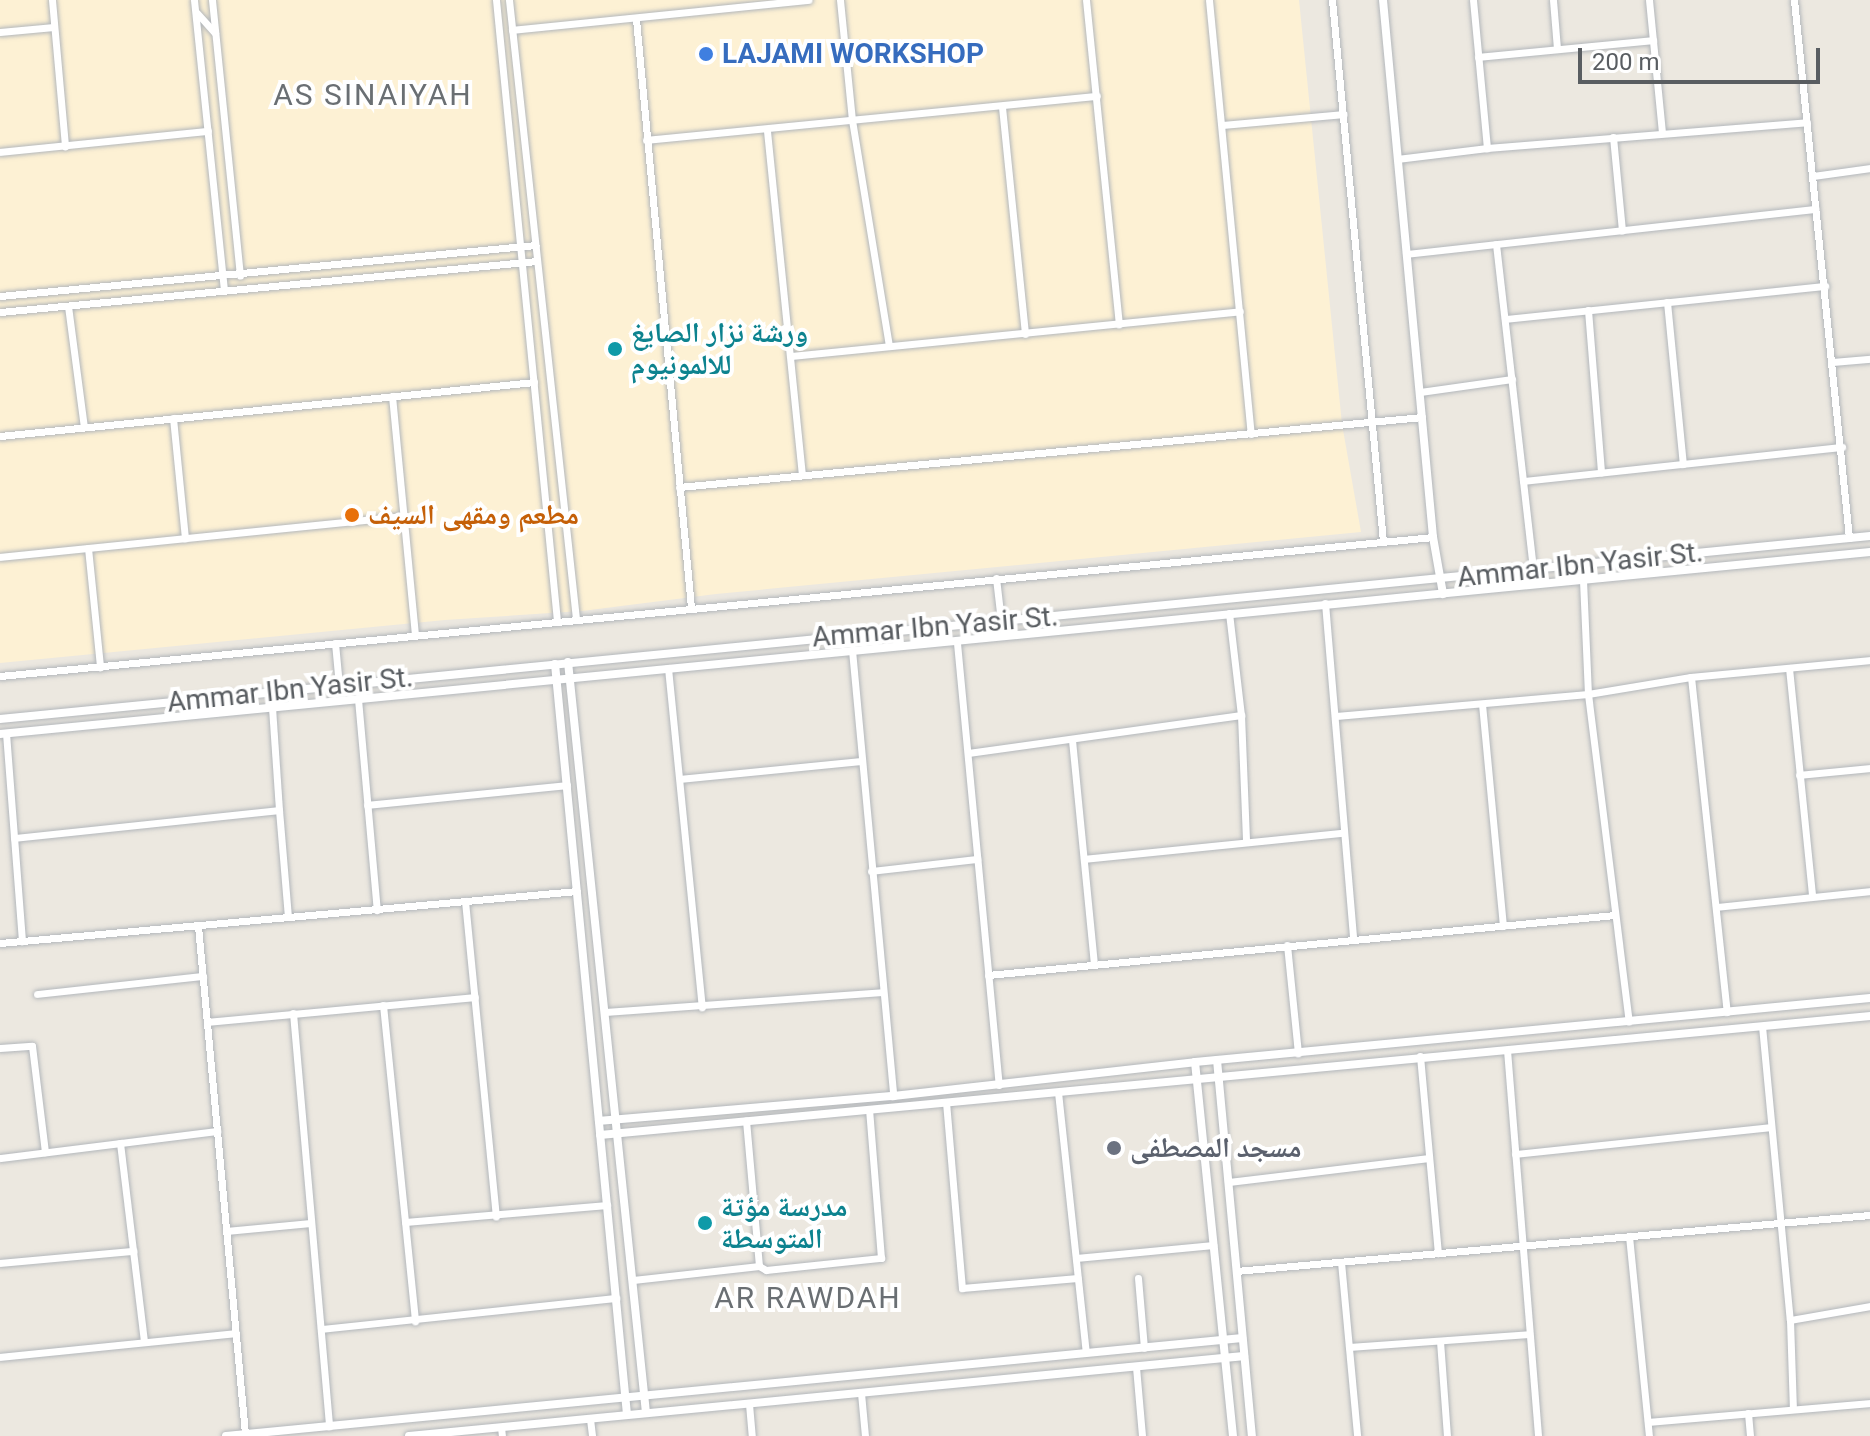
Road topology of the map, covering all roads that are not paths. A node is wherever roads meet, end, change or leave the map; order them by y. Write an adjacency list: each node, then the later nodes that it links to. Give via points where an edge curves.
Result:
1 (52, 0): 18 (street)
2 (194, 0): 16 (street)
3 (212, 0): 21 (street)
4 (496, 0): 46 (street)
5 (509, 0): 19 (street)
6 (808, 0): 17 (street)
7 (840, 0): 28 (street)
8 (1086, 0): 25 (street)
9 (1209, 0): 30 (street)
10 (1332, 0): 27 (street)
11 (1383, 0): 39 (street)
12 (1473, 0): 24 (street)
13 (1553, 0): 23 (street)
14 (1649, 0): 22 (street)
15 (1794, 0): 29 (street)
16 (195, 12): 21 (street); 31 (street)
17 (636, 19): 19 (street); 35 (street)
18 (54, 27): 20 (street); 36 (street)
19 (512, 30): 45 (street)
20 (0, 32)
21 (215, 33): 50 (street)
22 (1653, 40): 23 (street); 33 (street)
23 (1557, 49): 24 (street)
24 (1478, 57): 37 (street)
25 (1097, 96): 26 (street); 62 (street)
26 (1002, 107): 28 (street); 63 (street)
27 (1343, 114): 30 (street); 74 (street)
28 (852, 120): 32 (street); 64 (street)
29 (1807, 122): 33 (street); 41 (street)
30 (1223, 125): 59 (street)
31 (208, 131): 36 (street); 51 (street)
32 (767, 131): 35 (street); 65 (street)
33 (1662, 132): 34 (street)
34 (1613, 137): 37 (street); 43 (street)
35 (646, 140): 83 (street)
36 (65, 146): 38 (street)
37 (1487, 148): 39 (street)
38 (0, 152)
39 (1397, 159): 47 (street)
40 (1870, 168): 41 (street)
41 (1813, 176): 42 (street)
42 (1816, 209): 43 (street); 52 (street)
43 (1622, 231): 44 (street)
44 (1496, 244): 47 (street); 61 (street)
45 (536, 245): 46 (street); 48 (street)
46 (521, 247): 49 (street); 50 (street)
47 (1406, 254): 70 (street)
48 (537, 261): 49 (street); 101 (street)
49 (522, 262): 53 (street); 69 (street)
50 (240, 274): 51 (street); 53 (street)
51 (222, 276): 54 (street); 55 (street)
52 (1825, 286): 56 (street); 67 (street)
53 (241, 287): 54 (street)
54 (224, 289): 57 (street)
55 (0, 296)
56 (1667, 302): 58 (street); 79 (street)
57 (68, 306): 60 (street); 75 (street)
58 (1588, 310): 61 (street); 80 (street)
59 (1240, 311): 62 (street); 76 (street)
60 (0, 312)
61 (1505, 319): 68 (street)
62 (1119, 324): 63 (street)
63 (1025, 334): 64 (street)
64 (889, 345): 65 (street)
65 (792, 356): 81 (street)
66 (1870, 359): 67 (street)
67 (1833, 362): 78 (street)
68 (1512, 379): 70 (street); 82 (street)
69 (534, 382): 71 (street); 102 (street)
70 (1420, 392): 72 (street)
71 (392, 396): 73 (street); 84 (street)
72 (1422, 417): 74 (street); 86 (street)
73 (173, 418): 75 (street); 87 (street)
74 (1374, 421): 76 (street); 89 (street)
75 (84, 427): 77 (street)
76 (1251, 434): 81 (street)
77 (0, 436)
78 (1842, 447): 79 (street); 88 (street)
79 (1683, 464): 80 (street)
80 (1601, 472): 82 (street)
81 (802, 475): 83 (street)
82 (1523, 481): 93 (street)
83 (679, 487): 99 (street)
84 (403, 516): 87 (street); 104 (street)
85 (1870, 536): 88 (street, Ammar Ibn Yasir St.)
86 (1433, 537): 89 (street); 95 (street)
87 (185, 538): 90 (street)
88 (1849, 538): 93 (street, Ammar Ibn Yasir St.)
89 (1383, 542): 94 (street)
90 (88, 548): 92 (street); 111 (street)
91 (1870, 552): 96 (street, Ammar Ibn Yasir St.)
92 (0, 557)
93 (1533, 569): 95 (street, Ammar Ibn Yasir St.)
94 (996, 578): 99 (street); 103 (street)
95 (1442, 578): 97 (street); 103 (street, Ammar Ibn Yasir St.)
96 (1583, 580): 97 (street, Ammar Ibn Yasir St.); 119 (street)
97 (1443, 594): 98 (street, Ammar Ibn Yasir St.)
98 (1325, 603): 100 (street, Ammar Ibn Yasir St.); 124 (street)
99 (691, 607): 101 (street)
100 (1229, 613): 106 (street, Ammar Ibn Yasir St.); 123 (street)
101 (576, 619): 102 (street)
102 (557, 621): 104 (street)
103 (1001, 621): 109 (street, Ammar Ibn Yasir St.)
104 (415, 635): 105 (street)
105 (335, 643): 111 (street); 118 (street)
106 (957, 643): 107 (street, Ammar Ibn Yasir St.); 128 (street)
107 (852, 650): 112 (street, Ammar Ibn Yasir St.); 129 (street)
108 (1870, 660): 113 (street)
109 (568, 662): 110 (street, Ammar Ibn Yasir St.); 116 (street)
110 (555, 664): 117 (street); 118 (street, Ammar Ibn Yasir St.)
111 (100, 667): 114 (street)
112 (668, 668): 116 (street, Ammar Ibn Yasir St.); 132 (street)
113 (1789, 668): 115 (street); 131 (street)
114 (0, 676)
115 (1691, 677): 119 (street); 146 (street)
116 (570, 678): 117 (street, Ammar Ibn Yasir St.); 165 (street)
117 (557, 679): 120 (street, Ammar Ibn Yasir St.); 133 (street)
118 (339, 685): 125 (street, Ammar Ibn Yasir St.)
119 (1588, 694): 121 (street); 148 (street)
120 (358, 699): 122 (street, Ammar Ibn Yasir St.); 134 (street)
121 (1482, 704): 124 (street); 151 (street)
122 (272, 707): 126 (street, Ammar Ibn Yasir St.); 135 (street)
123 (1241, 715): 127 (street); 138 (street)
124 (1336, 716): 136 (street)
125 (0, 719)
126 (3, 734): 137 (street)
127 (1072, 740): 128 (street); 140 (street)
128 (968, 753): 139 (street)
129 (860, 761): 132 (street); 141 (street)
130 (1870, 768): 131 (street)
131 (1799, 775): 144 (street)
132 (680, 779): 164 (street)
133 (567, 785): 134 (street); 142 (street)
134 (367, 805): 147 (street)
135 (279, 810): 137 (street); 149 (street)
136 (1342, 833): 138 (street); 152 (street)
137 (14, 838): 153 (street)
138 (1246, 841): 140 (street)
139 (977, 859): 141 (street); 157 (street)
140 (1084, 859): 156 (street)
141 (871, 871): 159 (street)
142 (577, 891): 145 (street); 186 (street)
143 (1870, 891): 144 (street)
144 (1812, 896): 146 (street)
145 (465, 901): 147 (street); 161 (street)
146 (1716, 907): 166 (street)
147 (377, 910): 149 (street)
148 (1614, 915): 151 (street); 169 (street)
149 (288, 917): 150 (street)
150 (198, 926): 153 (street); 158 (street)
151 (1503, 926): 152 (street)
152 (1353, 939): 155 (street)
153 (22, 941): 154 (street)
154 (0, 943)
155 (1287, 945): 156 (street); 174 (street)
156 (1094, 964): 157 (street)
157 (988, 975): 180 (street)
158 (203, 976): 160 (street); 170 (street)
159 (882, 992): 164 (street); 182 (street)
160 (37, 994)
161 (475, 997): 163 (street); 200 (street)
162 (1870, 998): 166 (street)
163 (383, 1005): 167 (street); 201 (street)
164 (702, 1007): 165 (street)
165 (605, 1012): 185 (street)
166 (1727, 1012): 169 (street)
167 (293, 1013): 170 (street); 202 (street)
168 (1870, 1016): 171 (street)
169 (1629, 1021): 174 (street)
170 (207, 1022): 189 (street)
171 (1762, 1026): 173 (street); 188 (street)
172 (0, 1048): 193 (street, via 32,1046)
173 (1507, 1050): 175 (street); 194 (street)
174 (1298, 1053): 176 (street)
175 (1420, 1056): 178 (street); 196 (street)
176 (1217, 1060): 177 (street); 178 (street)
177 (1195, 1062): 179 (street); 180 (street)
178 (1219, 1076): 179 (street); 197 (street)
179 (1197, 1078): 181 (street); 206 (street)
180 (999, 1085): 182 (street)
181 (1058, 1092): 183 (street); 210 (street)
182 (893, 1096): 185 (street)
183 (946, 1102): 184 (street); 215 (street, via 962,1288)
184 (869, 1109): 187 (street); 213 (street, via 881,1258 766,1270)
185 (616, 1119): 186 (street); 190 (street)
186 (599, 1121): 191 (street)
187 (746, 1121): 190 (street); 213 (street)
188 (1771, 1127): 194 (street); 203 (street)
189 (217, 1131): 192 (street); 204 (street)
190 (617, 1132): 191 (street); 217 (street)
191 (600, 1135): 198 (street)
192 (120, 1143): 193 (street); 208 (street)
193 (45, 1152): 195 (street)
194 (1515, 1154): 207 (street)
195 (0, 1158)
196 (1428, 1158): 197 (street); 209 (street)
197 (1228, 1182): 214 (street)
198 (607, 1205): 200 (street); 218 (street)
199 (1870, 1215): 203 (street)
200 (496, 1216): 201 (street)
201 (405, 1222): 221 (street)
202 (311, 1223): 204 (street); 222 (street)
203 (1780, 1223): 205 (street); 220 (street)
204 (226, 1231): 223 (street)
205 (1629, 1236): 207 (street); 246 (street)
206 (1213, 1245): 210 (street); 226 (street)
207 (1522, 1246): 209 (street); 224 (street)
208 (133, 1251): 212 (street); 228 (street)
209 (1438, 1253): 211 (street)
210 (1076, 1258): 215 (street)
211 (1341, 1262): 214 (street); 229 (street)
212 (0, 1263)
213 (759, 1266): 217 (street)
214 (1236, 1271): 225 (street)
215 (1078, 1278): 231 (street)
216 (1138, 1278): 230 (street)
217 (633, 1280): 237 (street)
218 (616, 1298): 221 (street); 238 (street)
219 (1870, 1306): 220 (street)
220 (1790, 1320): 241 (street)
221 (415, 1321): 222 (street)
222 (321, 1329): 247 (street)
223 (236, 1333): 228 (street); 249 (street)
224 (1529, 1334): 227 (street); 260 (street)
225 (1242, 1338): 226 (street); 232 (street)
226 (1223, 1339): 230 (street); 234 (street)
227 (1440, 1341): 229 (street); 259 (street)
228 (144, 1342): 233 (street)
229 (1349, 1347): 258 (street)
230 (1144, 1348): 231 (street)
231 (1086, 1353): 237 (street)
232 (1244, 1356): 234 (street); 257 (street)
233 (0, 1357)
234 (1225, 1358): 235 (street); 256 (street)
235 (1136, 1367): 236 (street); 255 (street)
236 (861, 1393): 240 (street); 254 (street)
237 (645, 1395): 238 (street); 242 (street)
238 (626, 1397): 244 (street); 247 (street)
239 (1870, 1403): 241 (street)
240 (749, 1404): 242 (street); 253 (street)
241 (1793, 1409): 243 (street)
242 (646, 1413): 244 (street)
243 (1748, 1413): 246 (street); 262 (street)
244 (627, 1415): 245 (street)
245 (590, 1419): 248 (street); 252 (street)
246 (1648, 1422): 261 (street)
247 (329, 1426): 249 (street)
248 (502, 1432): 251 (street)
249 (245, 1434): 250 (street)
250 (226, 1436)
251 (409, 1436)
252 (592, 1436)
253 (752, 1436)
254 (865, 1436)
255 (1142, 1436)
256 (1233, 1436)
257 (1252, 1436)
258 (1357, 1436)
259 (1447, 1436)
260 (1538, 1436)
261 (1649, 1436)
262 (1750, 1436)

